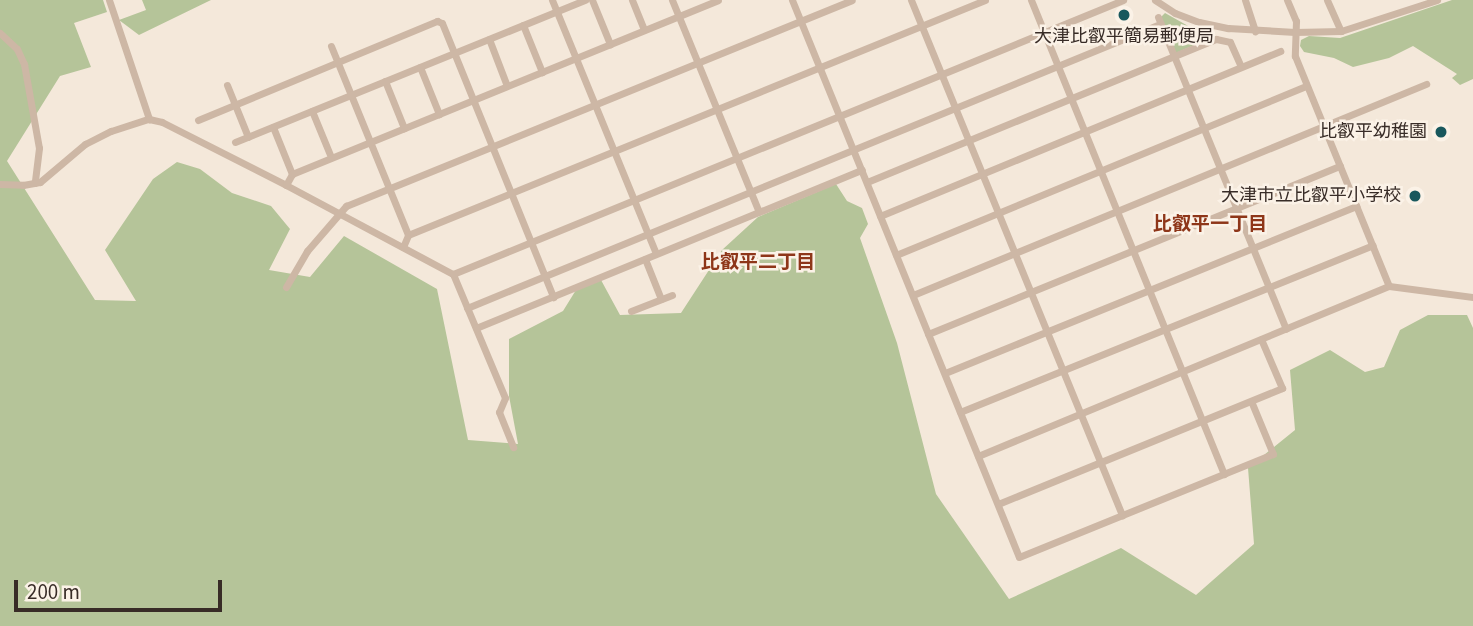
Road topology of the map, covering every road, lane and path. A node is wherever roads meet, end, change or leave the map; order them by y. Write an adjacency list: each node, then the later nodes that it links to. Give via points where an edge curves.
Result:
1 (109, 0): 61 (street)
2 (552, 0): 19 (street)
3 (585, 0): 19 (street)
4 (592, 0): 31 (street)
5 (632, 0): 24 (street)
6 (672, 0): 20 (street)
7 (792, 0): 21 (street)
8 (852, 0): 21 (street)
9 (911, 0): 23 (street)
10 (985, 0): 23 (street)
11 (1031, 0): 27 (street)
12 (1123, 0): 27 (street)
13 (1155, 0): 25 (street, via 1199,22)
14 (1245, 0): 25 (street)
15 (1287, 0): 28 (street)
16 (1327, 0): 26 (street)
17 (1437, 0): 26 (street)
18 (714, 1): 20 (street)
19 (557, 11): 22 (street); 36 (street)
20 (678, 16): 24 (street); 38 (street)
21 (801, 21): 38 (street); 41 (street)
22 (523, 25): 30 (street); 43 (street)
23 (922, 26): 41 (street); 44 (street)
24 (644, 30): 31 (street)
25 (1255, 30): 28 (street)
26 (1341, 31): 28 (street)
27 (1044, 32): 39 (street); 44 (street)
28 (1296, 32): 49 (street, via 1295,56)
29 (0, 33): 83 (street, via 17,49 24,64 39,148)
30 (489, 39): 34 (street); 48 (street)
31 (610, 44): 36 (street)
32 (331, 46): 37 (street)
33 (1280, 51): 42 (street)
34 (454, 53): 37 (street, via 437,21); 40 (street); 53 (street)
35 (1174, 56): 39 (street, via 1159,20); 42 (street, via 1216,39 1230,42); 50 (street); 52 (street)
36 (576, 58): 43 (street); 55 (street)
37 (337, 62): 51 (street); 54 (street)
38 (697, 63): 55 (street); 57 (street)
39 (1058, 66): 52 (street); 56 (street)
40 (419, 67): 45 (street); 59 (street)
41 (820, 67): 57 (street); 60 (street)
42 (1241, 67): 50 (street)
43 (542, 72): 48 (street)
44 (942, 74): 56 (street); 60 (street)
45 (385, 81): 51 (street); 65 (street)
46 (1426, 84): 63 (street)
47 (227, 85): 54 (street)
48 (507, 86): 53 (street)
49 (1307, 86): 63 (street); 66 (street)
50 (1187, 89): 66 (street); 67 (street)
51 (351, 95): 58 (street); 71 (street)
52 (1071, 99): 67 (street); 69 (street)
53 (473, 100): 59 (street); 72 (street)
54 (235, 104): 62 (street); 68 (street)
55 (595, 105): 72 (street); 74 (street)
56 (955, 108): 69 (street); 73 (street)
57 (716, 110): 74 (street); 76 (street)
58 (312, 111): 64 (street); 75 (street)
59 (439, 114): 65 (street)
60 (839, 116): 73 (street); 76 (street)
61 (149, 119): 83 (street, via 85,144); 86 (street)
62 (198, 120)
63 (1324, 126): 77 (street); 78 (street)
64 (273, 127): 68 (street); 81 (street)
65 (404, 128): 71 (street)
66 (1204, 129): 78 (street); 80 (street)
67 (1084, 132): 80 (street); 82 (street)
68 (248, 137): 70 (street)
69 (968, 141): 82 (street); 84 (street)
70 (235, 142)
71 (370, 142): 75 (street); 87 (street)
72 (492, 147): 87 (street); 89 (street)
73 (853, 149): 79 (street); 88 (street)
74 (614, 151): 89 (street); 90 (street)
75 (331, 157): 81 (street)
76 (736, 158): 88 (street); 90 (street)
77 (1340, 166): 91 (street); 92 (street)
78 (1220, 169): 92 (street); 93 (street)
79 (862, 170): 84 (street); 95 (street)
80 (1101, 171): 93 (street); 96 (street)
81 (292, 174): 86 (street)
82 (982, 174): 96 (street); 97 (street)
83 (35, 183): 85 (street)
84 (867, 183): 97 (street)
85 (0, 184)
86 (286, 185): 94 (street)
87 (389, 189): 94 (street); 99 (street)
88 (750, 192): 95 (street); 98 (street)
89 (511, 193): 99 (street); 100 (street)
90 (634, 200): 98 (street); 100 (street)
91 (1356, 206): 101 (street); 103 (street)
92 (1236, 208): 103 (street); 104 (street)
93 (1117, 211): 104 (street); 105 (street)
94 (338, 212): 102 (street); 112 (street)
95 (758, 212): 106 (street)
96 (998, 213): 105 (street); 107 (street)
97 (880, 216): 107 (street)
98 (648, 234): 106 (street); 110 (street)
99 (408, 235): 102 (street)
100 (531, 242): 109 (street); 110 (street)
101 (1373, 245): 111 (street); 113 (street)
102 (403, 247): 109 (street)
103 (1252, 248): 113 (street); 114 (street)
104 (1133, 250): 114 (street); 115 (street)
105 (1015, 253): 115 (street); 117 (street)
106 (656, 254): 108 (street)
107 (896, 255): 117 (street)
108 (645, 259): 118 (street); 120 (street)
109 (453, 274): 121 (street)
110 (545, 276): 118 (street); 121 (street)
111 (1390, 286): 119 (street); 125 (street)
112 (286, 287)
113 (1269, 287): 124 (street); 125 (street)
114 (1149, 290): 124 (street); 126 (street)
115 (1031, 292): 126 (street); 127 (street)
116 (672, 295): 120 (street)
117 (913, 295): 127 (street)
118 (553, 297): 123 (street)
119 (1473, 298)
120 (661, 299): 122 (street)
121 (467, 308): 123 (street)
122 (631, 312)
123 (476, 328): 136 (street, via 505,398 499,412)
124 (1165, 329): 129 (street); 130 (street)
125 (1286, 329): 128 (street)
126 (1047, 332): 129 (street); 131 (street)
127 (928, 334): 131 (street)
128 (1261, 339): 130 (street); 132 (street, via 1282,388)
129 (1063, 371): 133 (street); 134 (street)
130 (1182, 372): 134 (street); 135 (street)
131 (945, 373): 133 (street)
132 (1251, 401): 135 (street); 139 (street, via 1273,454)
133 (960, 412): 137 (street)
134 (1080, 414): 137 (street); 138 (street)
135 (1203, 421): 138 (street); 139 (street)
136 (513, 447)
137 (978, 456): 140 (street)
138 (1100, 462): 140 (street); 141 (street)
139 (1224, 474): 141 (street)
140 (998, 504): 141 (street, via 1019,556)
141 (1122, 515)

